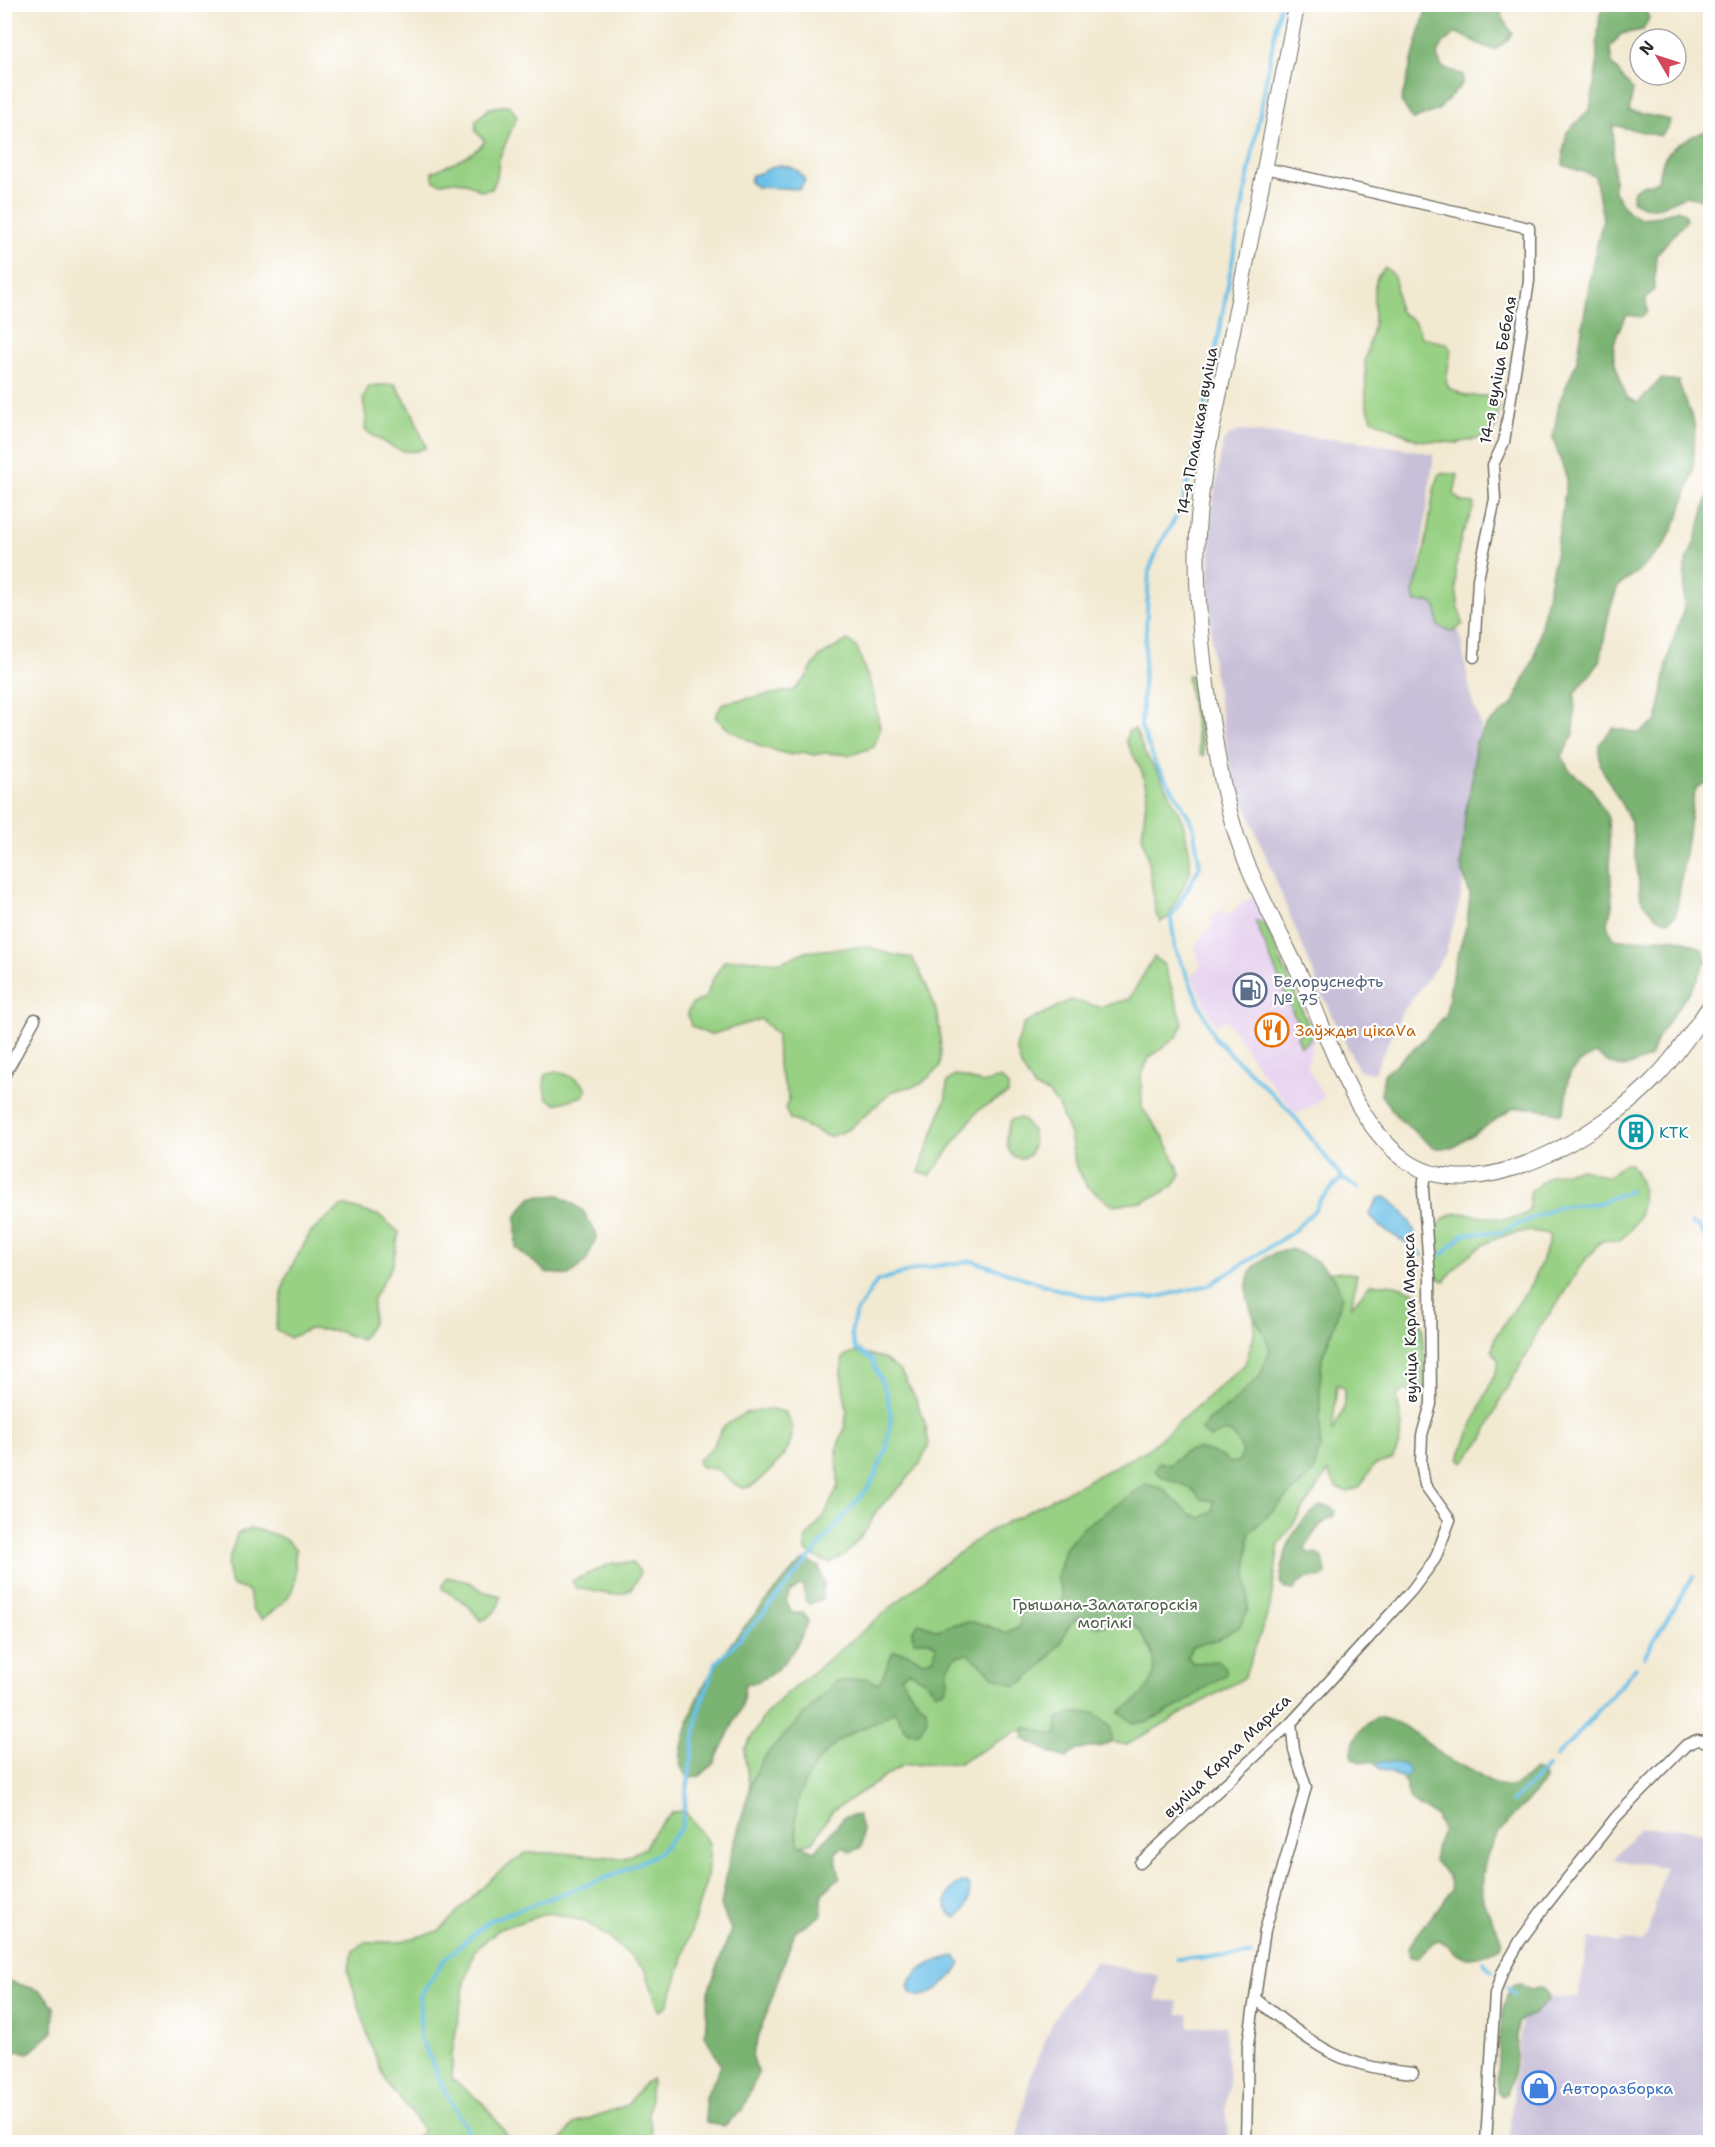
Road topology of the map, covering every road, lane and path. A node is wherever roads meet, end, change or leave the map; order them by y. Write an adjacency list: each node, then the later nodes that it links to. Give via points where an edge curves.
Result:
1 (1297, 4): 2 (main road, 14-я Полацкая вуліца)
2 (1265, 168): 3 (street, 14-я вуліца Бебеля, via 1529,228 1529,281 1504,442 1493,465 1496,499 1478,579); 7 (main road, 14-я Полацкая вуліца, via 1202,491 1197,550 1210,712 1226,801 1241,850 1345,1081 1388,1145)
3 (1474, 657)
4 (1710, 1006): 7 (main road, via 1656,1077 1616,1113 1570,1143 1491,1176 1463,1179)
5 (35, 1019): 6 (street)
6 (4, 1076)
7 (1425, 1172): 8 (street, вуліца Карла Маркса, via 1431,1404 1422,1436 1421,1463 1425,1485 1450,1520 1435,1559 1412,1590)
8 (1291, 1723): 10 (street, вуліца Карла Маркса); 11 (street, via 1294,1750 1306,1787 1265,1930)
9 (1710, 1742): 14 (street, via 1697,1740 1686,1745 1616,1817 1526,1933 1502,1973 1495,1994 1490,2039)
10 (1140, 1863)
11 (1256, 1999): 12 (street, via 1333,2054 1380,2069); 13 (street, via 1248,2045)
12 (1413, 2073)
13 (1246, 2142)
14 (1485, 2142)

